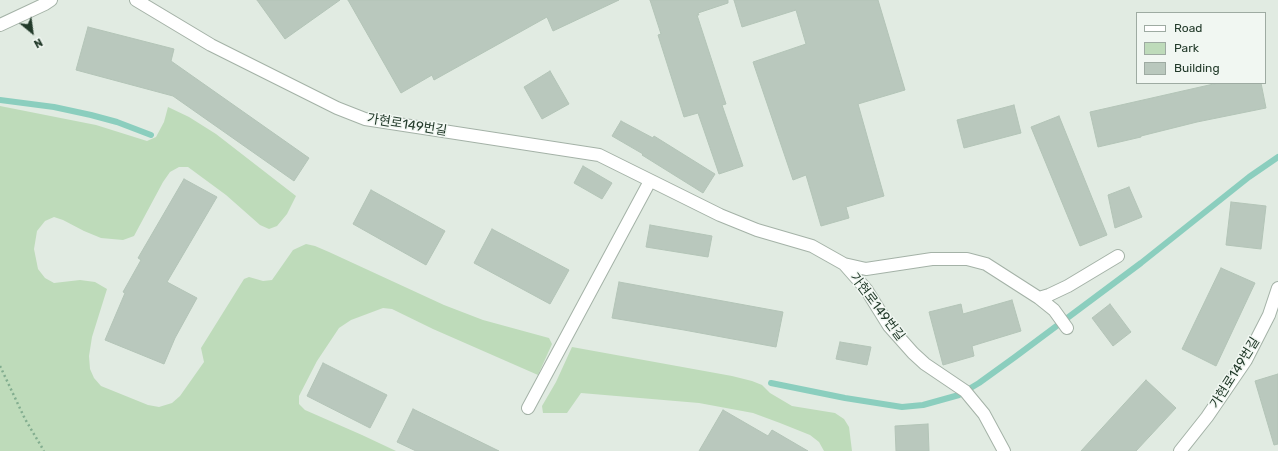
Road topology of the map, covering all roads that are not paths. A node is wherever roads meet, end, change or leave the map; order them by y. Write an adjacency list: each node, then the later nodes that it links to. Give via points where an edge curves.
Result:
1 (50, 0): 3 (lane)
2 (136, 0): 4 (lane, 가현로149번길, via 211,45 337,108 365,119 599,155)
3 (0, 24)
4 (650, 181): 6 (lane, 가현로149번길, via 720,215 812,246); 10 (lane)
5 (1118, 256): 8 (lane, via 1068,286)
6 (844, 264): 8 (lane, via 866,269 932,259 968,259 986,264); 11 (lane, 가현로149번길, via 866,289 889,326 913,353 965,391 984,414)
7 (1278, 288): 12 (lane, 가현로149번길, via 1269,315 1246,360)
8 (1039, 298): 9 (lane, via 1054,310)
9 (1067, 328)
10 (528, 408)
11 (1004, 451)
12 (1180, 451)

